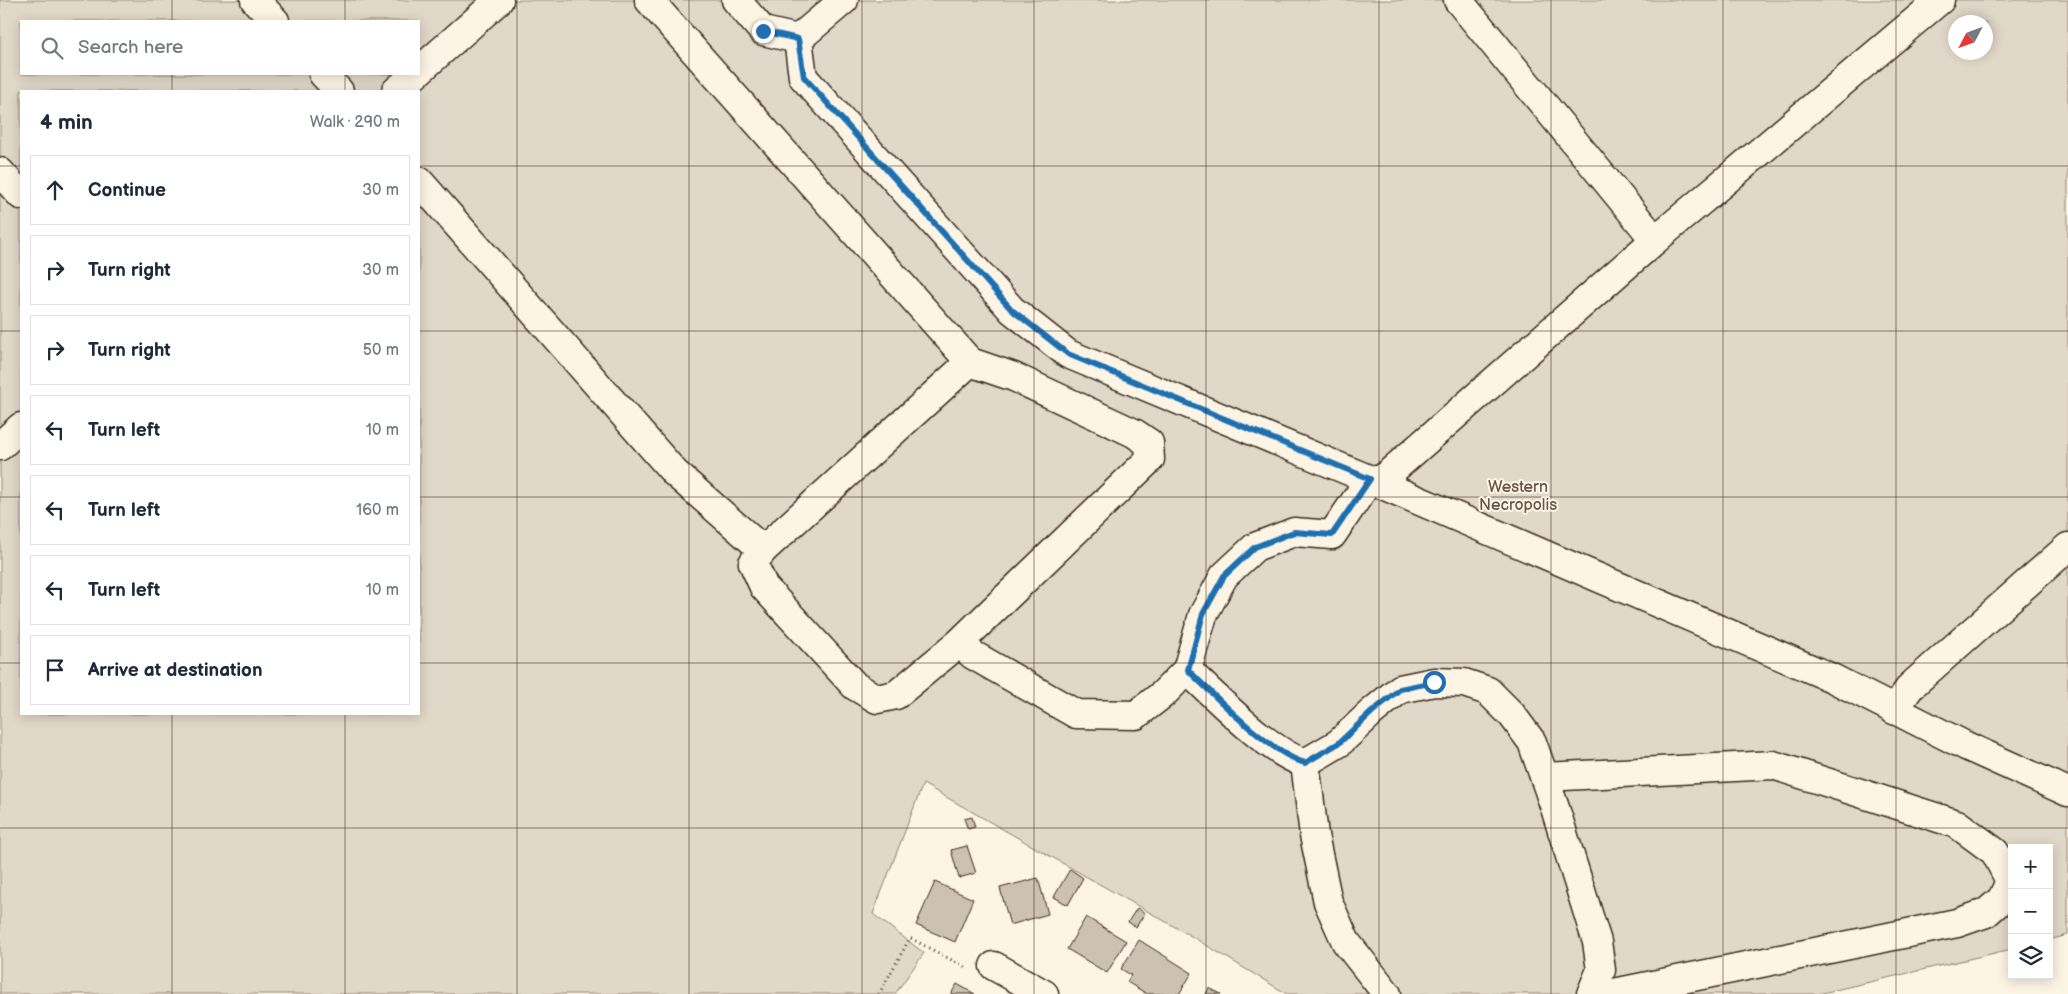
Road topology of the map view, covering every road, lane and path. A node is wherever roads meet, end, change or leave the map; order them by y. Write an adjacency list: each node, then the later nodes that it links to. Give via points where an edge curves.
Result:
1 (255, 0): 8 (street)
2 (499, 0): 10 (street)
3 (649, 0): 19 (street)
4 (736, 0): 9 (street, via 763,31)
5 (844, 0): 9 (street)
6 (1458, 0): 18 (street)
7 (1940, 0): 18 (street)
8 (274, 20)
9 (798, 39): 22 (street, via 804,77 1012,310 1068,354)
10 (420, 70)
11 (324, 75): 13 (street)
12 (415, 75): 14 (street)
13 (338, 90)
14 (397, 90)
15 (0, 172): 17 (street)
16 (420, 182): 24 (street, via 675,473)
17 (20, 194)
18 (1655, 240): 22 (street)
19 (970, 362): 24 (street); 25 (street, via 1014,377 1134,433 1150,443 1150,459)
20 (20, 428): 21 (street)
21 (0, 446)
22 (1374, 481): 26 (street, via 1332,535 1294,532 1255,547 1224,576 1203,614); 27 (street, via 1832,678)
23 (2068, 547): 27 (street, via 1911,686)
24 (763, 550): 25 (street, via 753,563 764,587 855,686 877,698 896,695)
25 (959, 643): 26 (street, via 1076,714 1136,715)
26 (1188, 670): 28 (street, via 1263,738 1292,760)
27 (1894, 710): 30 (street)
28 (1305, 763): 29 (street, via 1339,743 1400,689 1434,682 1464,683 1488,691 1512,715 1532,742); 34 (street, via 1314,836 1328,902 1346,942)
29 (1544, 777): 35 (street, via 1597,942 1601,970); 36 (street, via 1772,765 1957,824 1995,852 2010,881 2002,899 1986,913 1957,922)
30 (2068, 792)
31 (994, 966): 32 (path, via 979,975 910,938); 33 (street)
32 (879, 994)
33 (1044, 994)
34 (1387, 994)
35 (1590, 994)
36 (1608, 994)

